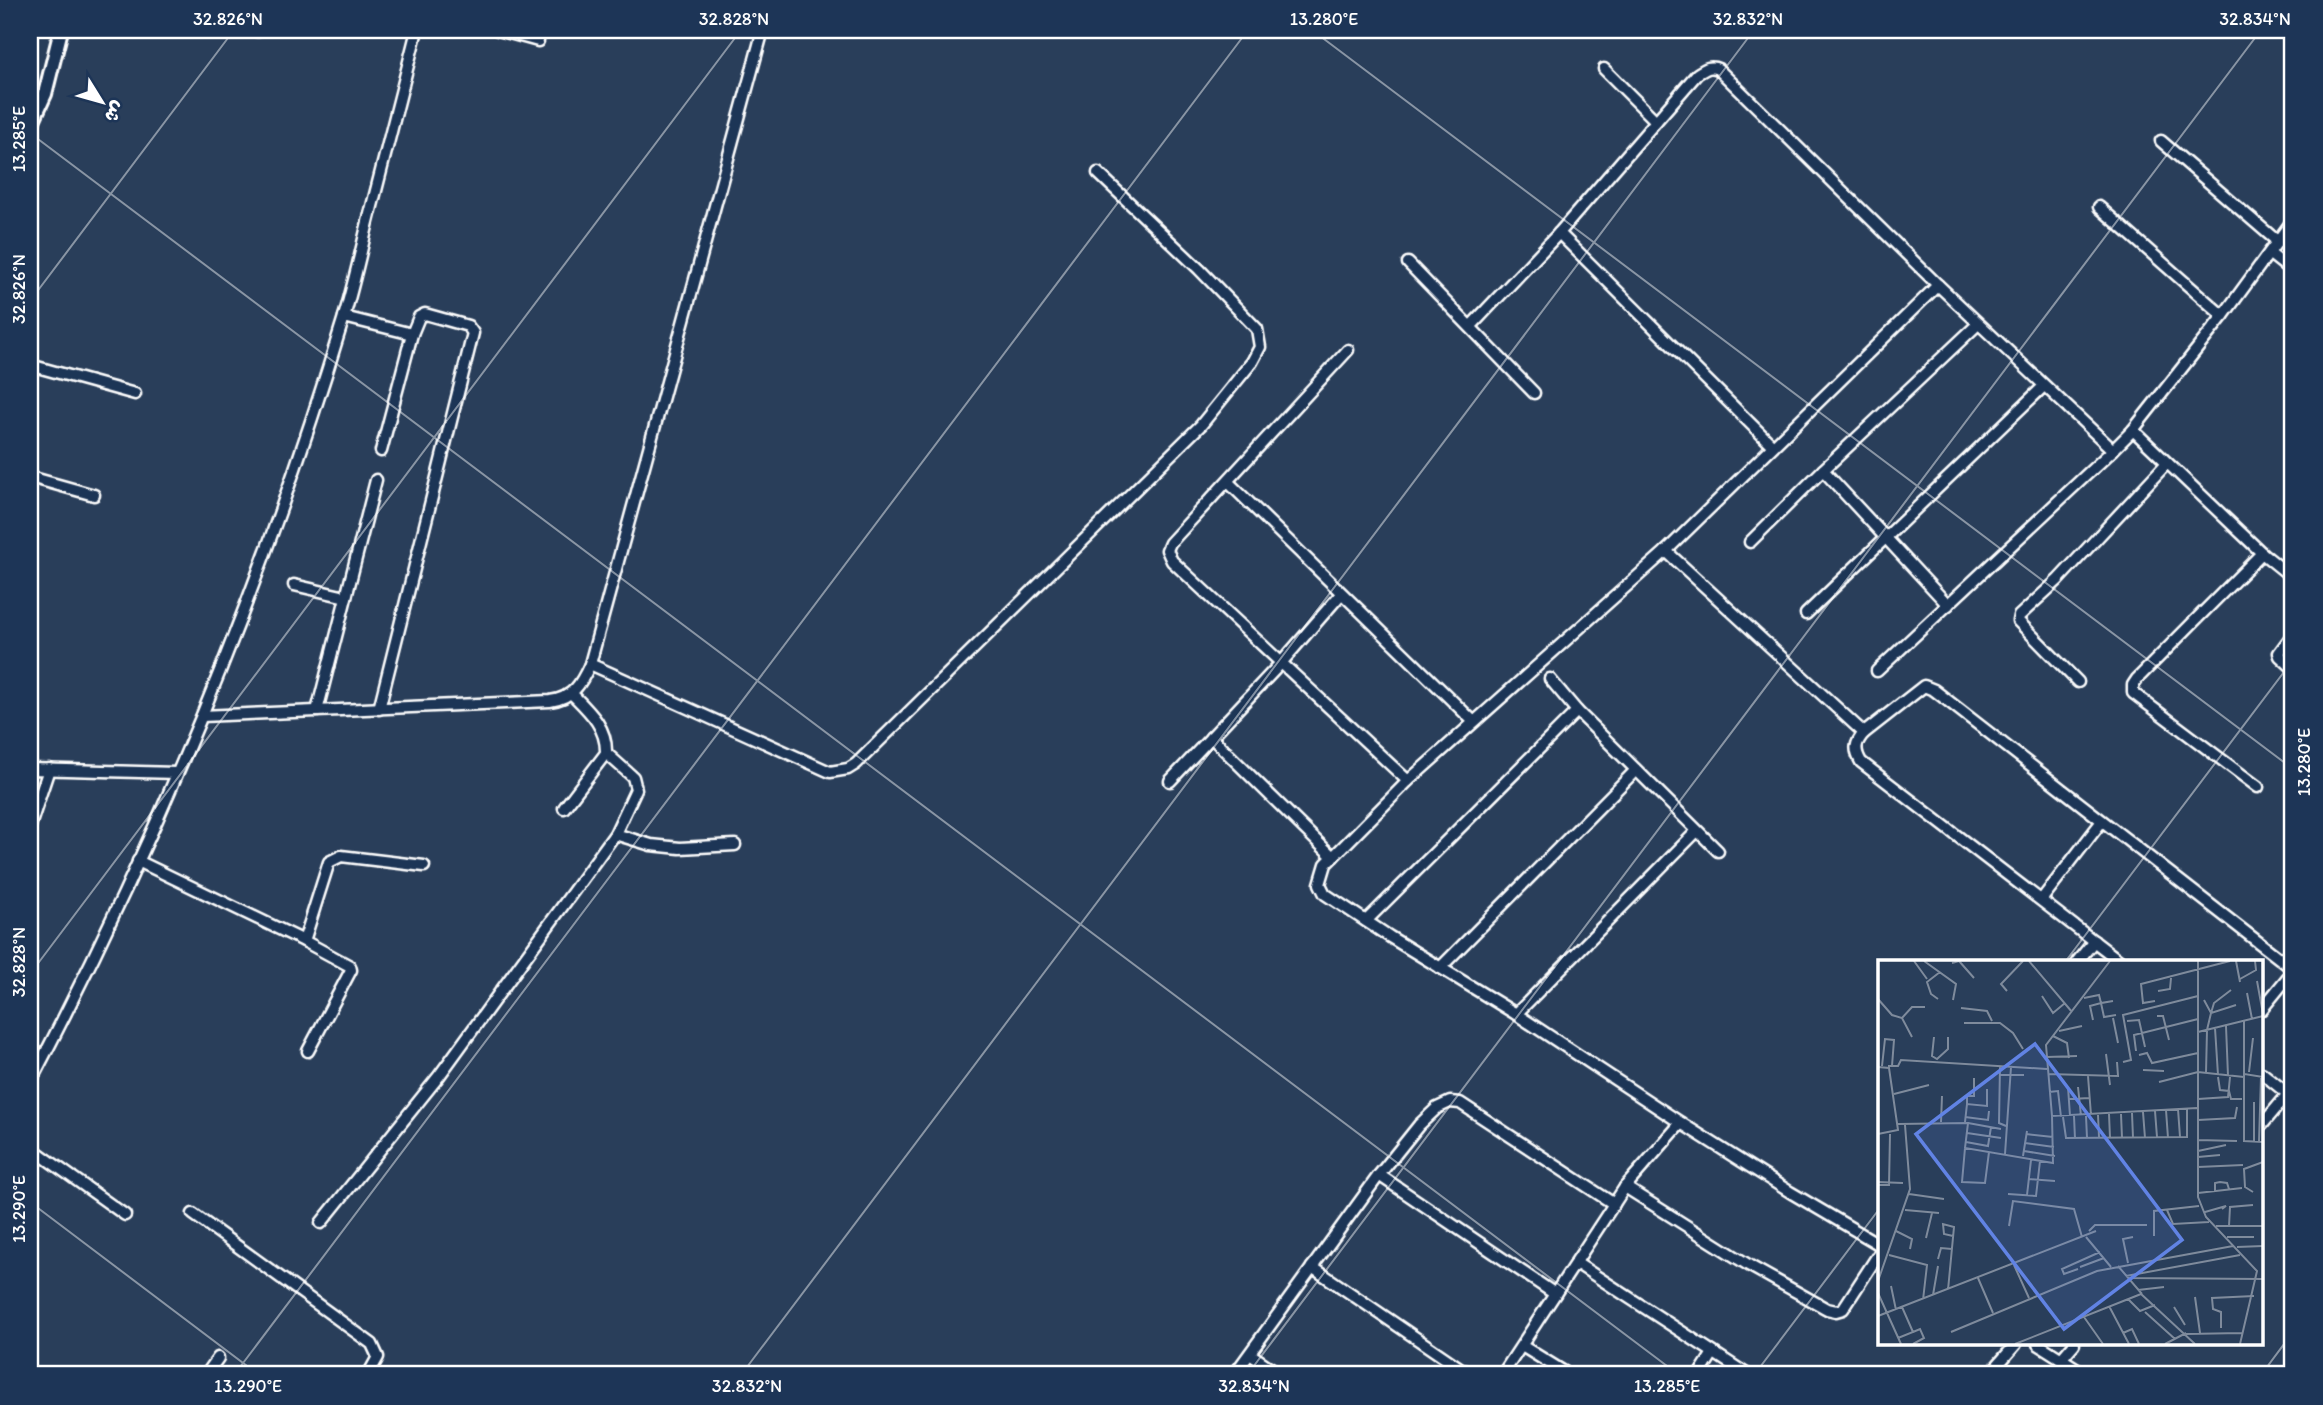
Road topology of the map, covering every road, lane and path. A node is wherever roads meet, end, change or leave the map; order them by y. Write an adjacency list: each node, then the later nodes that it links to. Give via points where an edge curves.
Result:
1 (61, 30): 8 (street, via 45,94)
2 (417, 30): 20 (street)
3 (498, 30): 5 (street)
4 (763, 30): 51 (street)
5 (538, 41)
6 (1604, 69): 7 (street)
7 (1656, 121): 13 (street); 18 (street, via 1697,74 1707,68 1718,69)
8 (30, 127)
9 (2161, 141): 14 (street)
10 (1098, 173): 51 (street, via 1257,329 1260,347 1201,425 856,764 830,772)
11 (2099, 207): 19 (street)
12 (2293, 220): 14 (street)
13 (1559, 233): 22 (street); 30 (street)
14 (2278, 243): 15 (street)
15 (2270, 254): 17 (street); 19 (street)
16 (1408, 263): 22 (street)
17 (2293, 272)
18 (1938, 285): 21 (street); 30 (street)
19 (2223, 316): 29 (street)
20 (344, 317): 23 (street); 60 (street, via 255,583)
21 (1978, 324): 26 (street); 34 (street)
22 (1471, 326): 27 (street)
23 (412, 334): 32 (street); 57 (street, via 425,314 468,326 473,333)
24 (1348, 350): 37 (street)
25 (30, 365): 28 (street)
26 (2044, 386): 31 (street); 39 (street)
27 (1534, 393)
28 (135, 394)
29 (2133, 430): 31 (street); 33 (street)
30 (1772, 445): 41 (street)
31 (2113, 450): 47 (street)
32 (381, 451)
33 (2167, 463): 42 (street); 55 (street, via 2019,616 2018,621 2034,639)
34 (1823, 470): 39 (street); 40 (street)
35 (30, 477): 38 (street)
36 (376, 480): 46 (street)
37 (1227, 482): 45 (street); 50 (street, via 1170,543 1168,556)
38 (94, 495)
39 (1885, 537): 47 (street); 48 (street)
40 (1750, 542)
41 (1665, 551): 61 (street); 62 (street)
42 (2262, 553): 43 (street); 71 (street, via 2133,685 2137,697)
43 (2293, 578)
44 (294, 585): 46 (street)
45 (1341, 594): 50 (street); 61 (street)
46 (346, 597): 58 (street)
47 (1948, 605): 53 (street)
48 (1806, 614)
49 (2293, 634): 52 (street, via 2279,653)
50 (1281, 663): 63 (street); 70 (street)
51 (590, 664): 56 (street)
52 (2293, 668)
53 (1877, 671)
54 (1550, 679): 59 (street)
55 (2078, 682)
56 (572, 694): 57 (street, via 550,701); 64 (street, via 601,727)
57 (379, 709): 58 (street)
58 (317, 711): 60 (street)
59 (1577, 711): 67 (street); 83 (street)
60 (202, 716): 68 (street)
61 (1473, 721): 70 (street)
62 (1864, 733): 73 (street, via 1924,687 1934,690); 82 (street, via 1856,741 1861,762)
63 (1211, 737): 69 (street); 79 (street)
64 (606, 753): 72 (street); 76 (street, via 633,777 636,789)
65 (30, 769): 66 (street)
66 (49, 769): 68 (street); 74 (street)
67 (1635, 771): 75 (street); 88 (street)
68 (176, 773): 80 (street)
69 (1170, 781)
70 (1408, 781): 79 (street)
71 (2258, 787)
72 (564, 808)
73 (2102, 821): 82 (street); 89 (street)
74 (30, 826)
75 (1697, 831): 78 (street); 91 (street)
76 (615, 834): 77 (street, via 680,848); 104 (street, via 439,1076)
77 (734, 845)
78 (1718, 852)
79 (1333, 856): 83 (street, via 1320,878 1322,890)
80 (138, 861): 84 (street); 94 (street)
81 (424, 866): 84 (street, via 335,858)
82 (2042, 899): 85 (street)
83 (1366, 921): 88 (street)
84 (304, 941): 92 (street, via 351,970)
85 (2094, 941): 86 (street); 87 (street)
86 (2079, 960)
87 (2119, 960)
88 (1440, 968): 91 (street)
89 (2293, 970): 90 (street)
90 (2264, 1006)
91 (1516, 1014): 96 (street)
92 (308, 1051)
93 (2264, 1074): 95 (street)
94 (30, 1083)
95 (2291, 1091): 97 (street)
96 (1681, 1123): 100 (street); 105 (street)
97 (2264, 1123)
98 (30, 1147): 103 (street)
99 (1378, 1175): 101 (street, via 1437,1108 1460,1102); 108 (street); 109 (street)
100 (1625, 1187): 101 (street); 106 (street, via 1827,1309 1843,1310)
101 (1614, 1204): 107 (street)
102 (194, 1214): 119 (street, via 372,1344 378,1357)
103 (125, 1215)
104 (321, 1223)
105 (1878, 1244)
106 (1878, 1255)
107 (1576, 1263): 109 (street); 114 (street)
108 (1312, 1267): 115 (street); 122 (street)
109 (1555, 1294): 110 (street)
110 (1522, 1346): 123 (street); 124 (street)
111 (2014, 1346): 127 (street)
112 (2041, 1346): 117 (street)
113 (2072, 1346): 117 (street)
114 (1713, 1353): 125 (street); 126 (street)
115 (1250, 1354): 120 (street); 121 (street)
116 (218, 1358): 118 (street)
117 (2061, 1359): 128 (street)
118 (206, 1375)
119 (368, 1375)
120 (1234, 1375)
121 (1281, 1375)
122 (1470, 1375)
123 (1502, 1375)
124 (1569, 1375)
125 (1699, 1375)
126 (1748, 1375)
127 (1989, 1375)
128 (2087, 1375)

